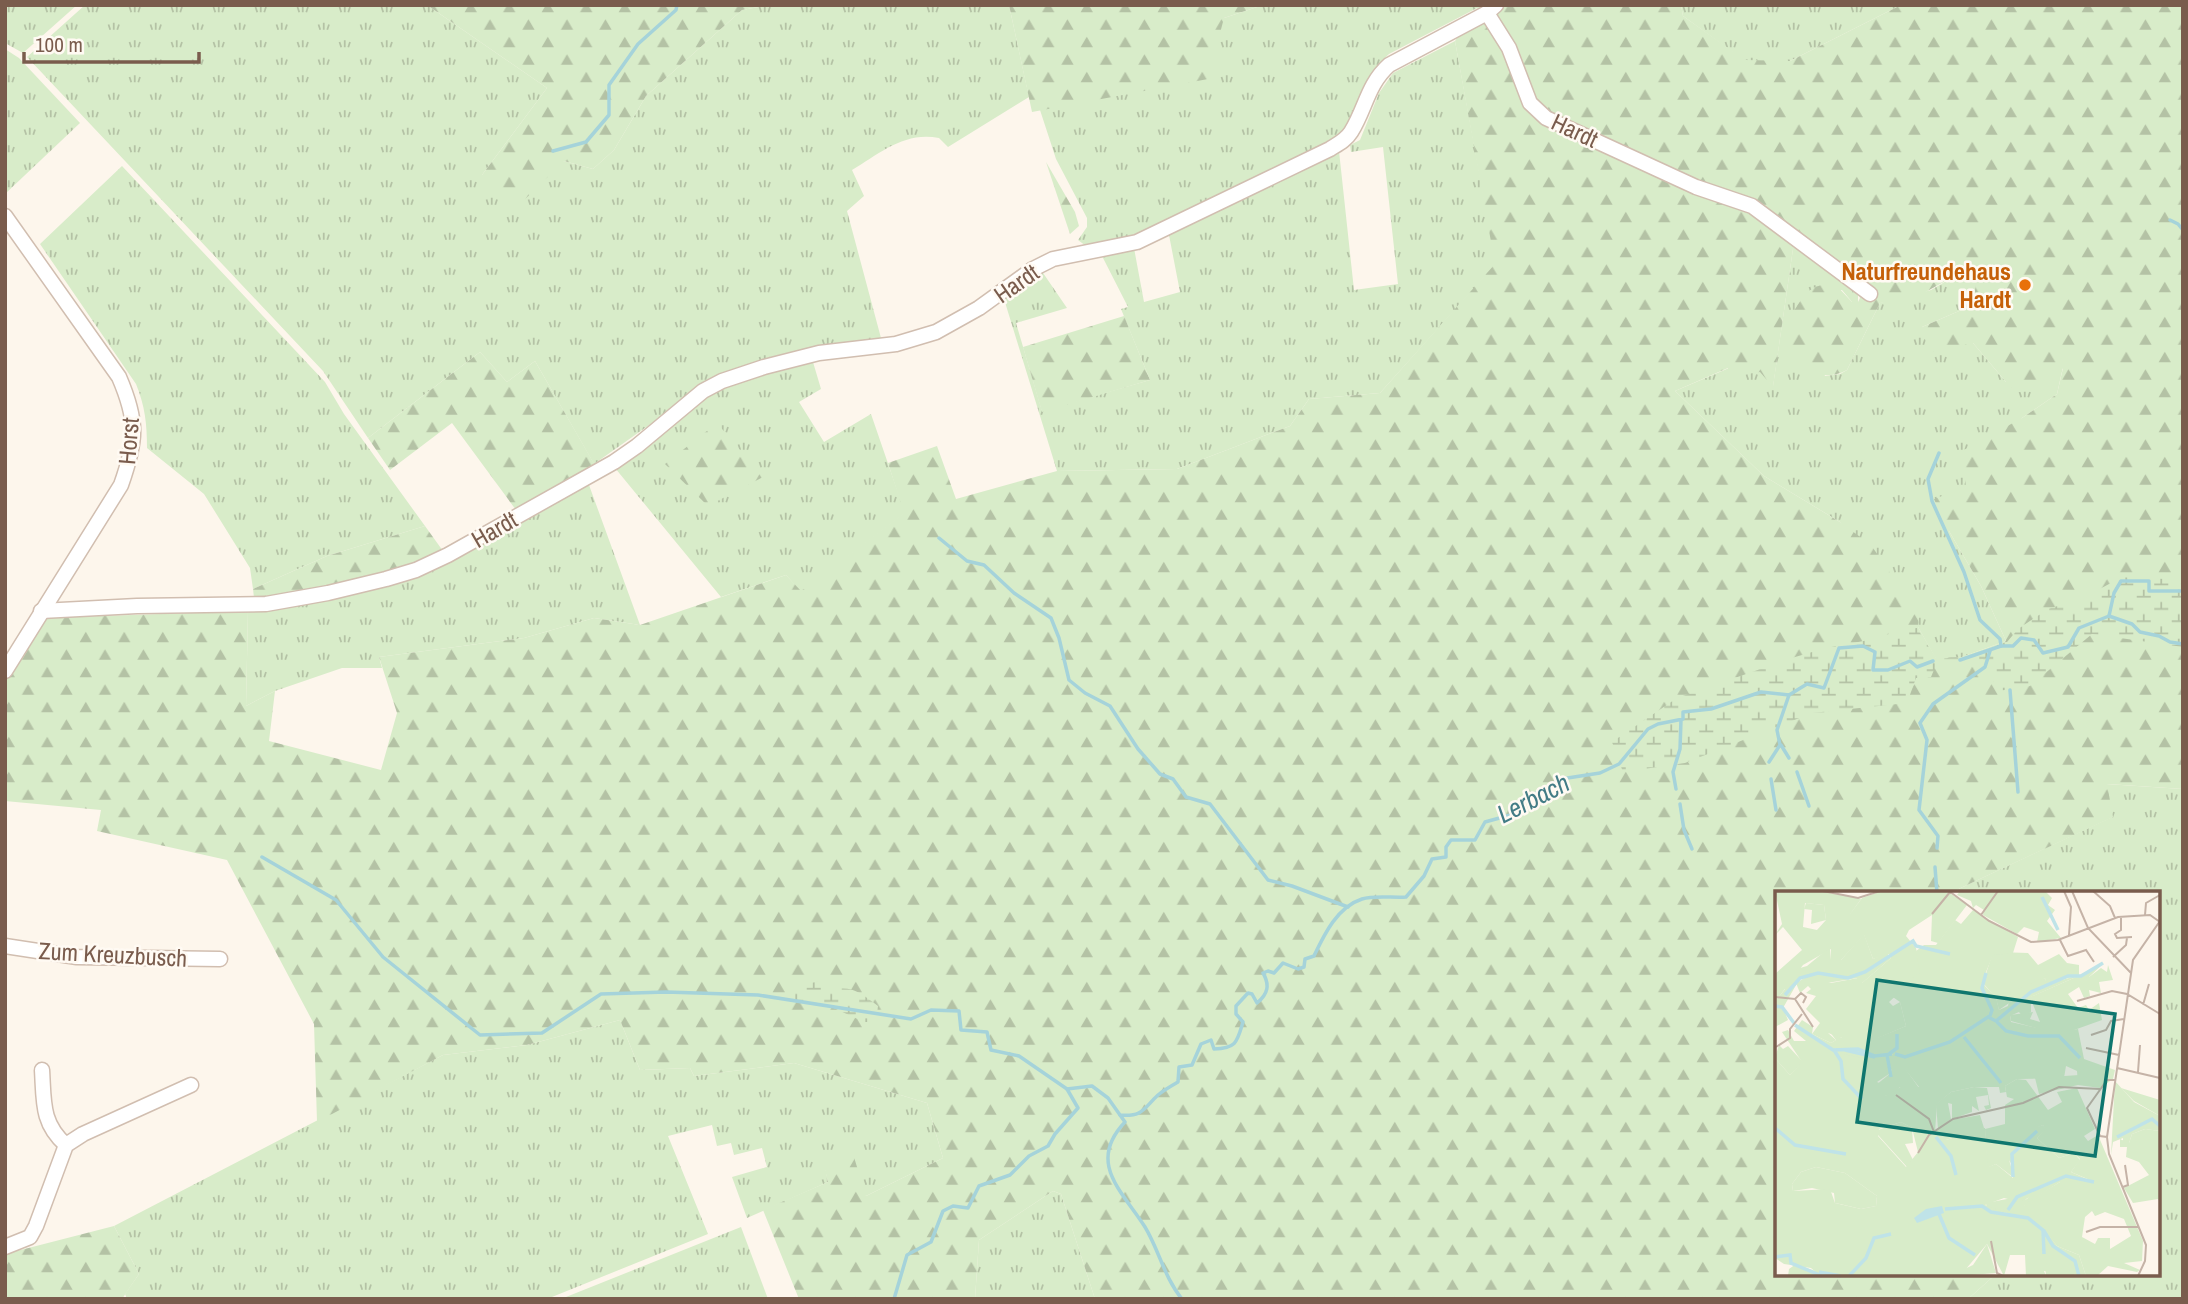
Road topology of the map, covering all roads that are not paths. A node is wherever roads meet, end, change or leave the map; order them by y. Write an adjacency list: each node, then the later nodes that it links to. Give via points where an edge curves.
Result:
1 (1492, 9): 3 (street, Hardt, via 1530,103 1546,118 1696,187 1752,206); 4 (street, Hardt, via 1389,65 1367,94 1351,133 1330,149 1137,242 1053,259 936,332 896,344 819,353 722,381 614,462 416,570 266,604)
2 (5, 216): 4 (street, Horst, via 119,377 134,424 131,457 121,485)
3 (1870, 294)
4 (41, 611): 5 (street, Horst)
5 (5, 671)
6 (5, 946): 7 (street, Zum Kreuzbusch, via 77,957)
7 (220, 959)
8 (42, 1070): 10 (street, via 45,1115 54,1134)
9 (191, 1085): 10 (street)
10 (66, 1145): 11 (street, via 30,1237)
11 (5, 1247)

